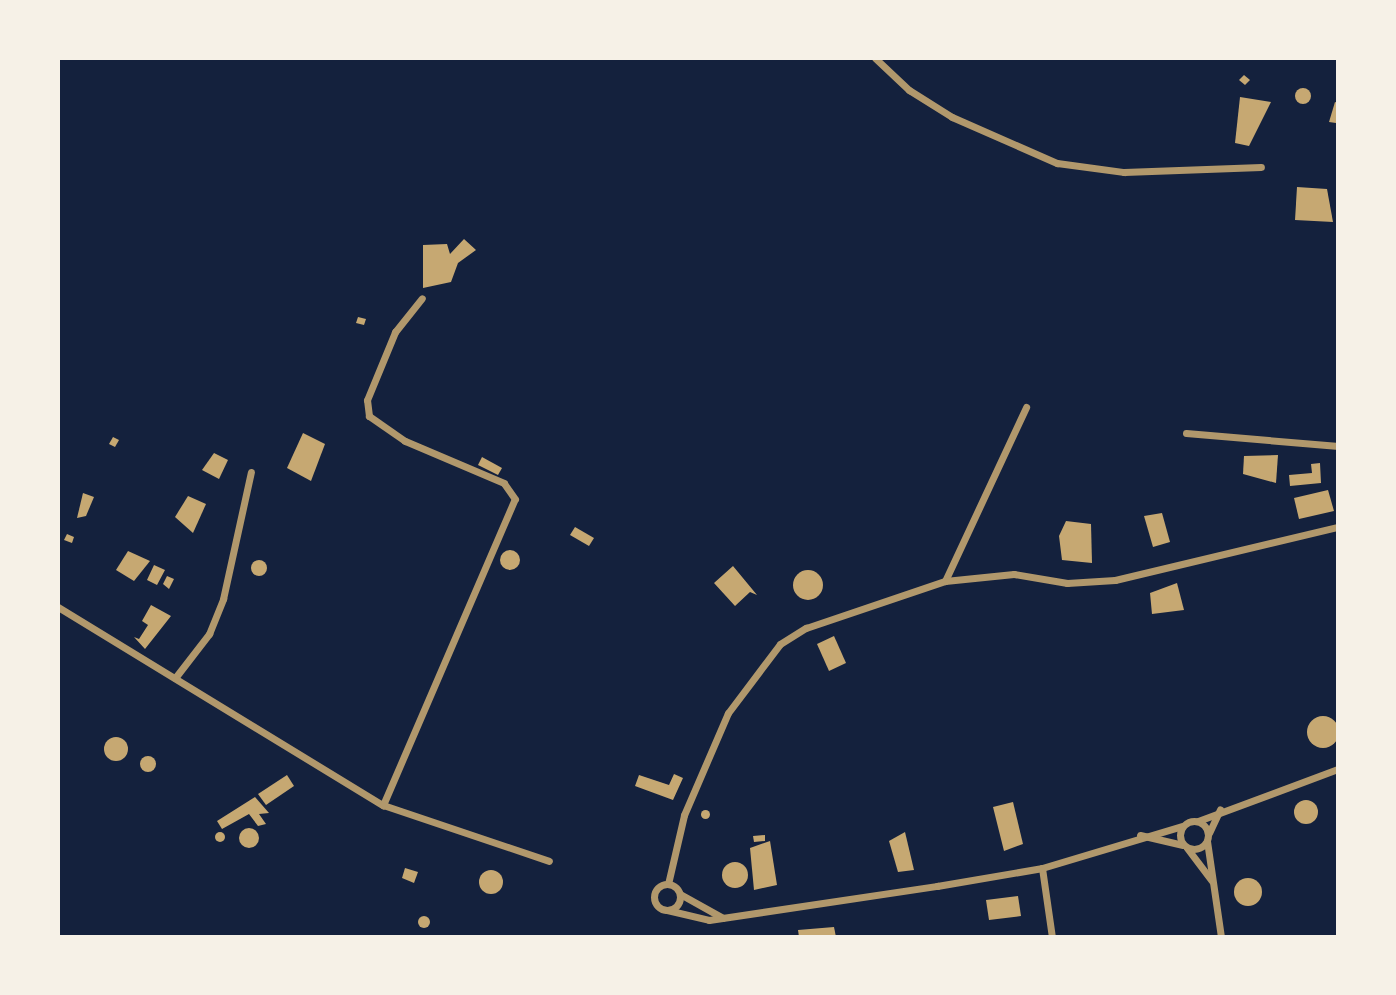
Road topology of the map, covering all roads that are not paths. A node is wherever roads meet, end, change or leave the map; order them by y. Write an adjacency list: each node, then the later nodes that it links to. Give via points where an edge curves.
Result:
1 (875, 58): 2 (street, via 909,90 952,117 1057,163 1124,172)
2 (1261, 167)
3 (422, 298): 13 (street, via 395,332 367,400 369,416 405,441 504,483 515,499)
4 (1026, 407): 9 (street)
5 (1186, 433): 6 (street)
6 (1338, 446)
7 (251, 472): 11 (street, via 223,599 209,634)
8 (1338, 527): 9 (street, via 1115,580 1067,583 1014,574)
9 (945, 581): 23 (street, via 838,613 780,644 753,674 717,737 684,815)
10 (58, 607): 11 (street)
11 (175, 678): 13 (street)
12 (1338, 769): 14 (street)
13 (383, 805): 20 (street)
14 (1220, 810): 15 (street); 18 (street)
15 (1199, 821): 16 (street); 18 (street)
16 (1182, 826): 17 (street); 19 (street)
17 (1139, 835): 19 (street); 21 (street)
18 (1208, 837): 19 (street); 22 (street)
19 (1185, 846): 22 (street)
20 (550, 861)
21 (1042, 868): 26 (street); 27 (street)
22 (1212, 881): 29 (street)
23 (668, 884): 24 (street); 25 (street, via 654,897)
24 (680, 894): 25 (street, via 677,905); 26 (street)
25 (667, 910): 26 (street)
26 (723, 918)
27 (1052, 933): 28 (street)
28 (1045, 937)
29 (1221, 937)

